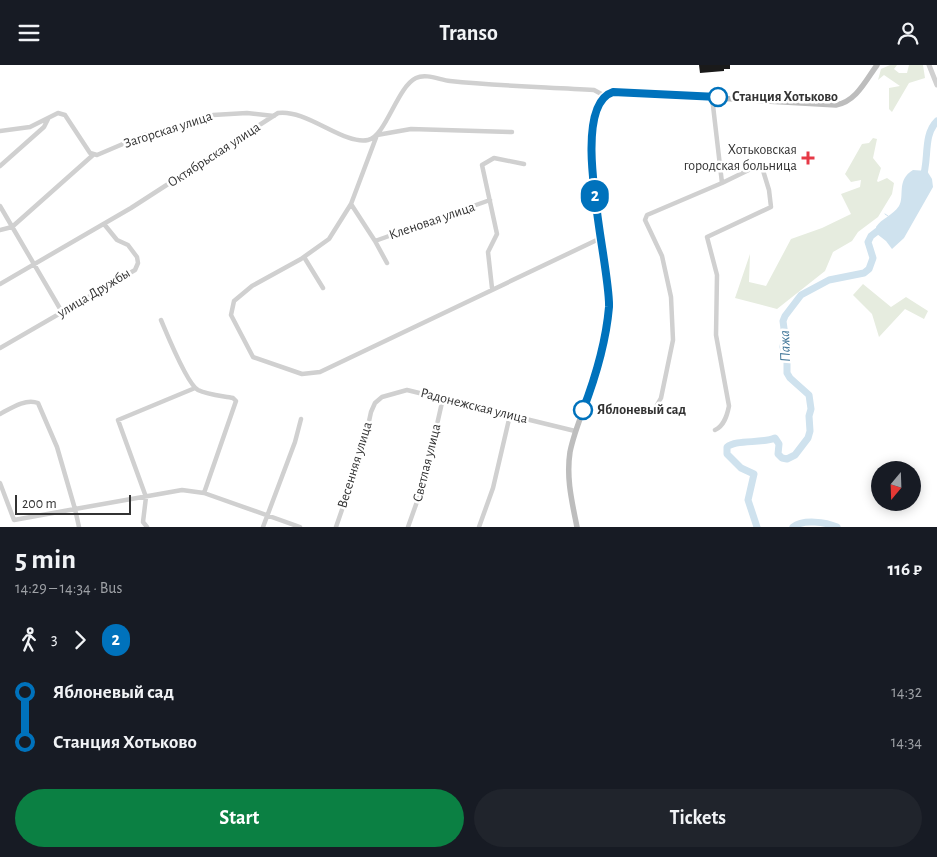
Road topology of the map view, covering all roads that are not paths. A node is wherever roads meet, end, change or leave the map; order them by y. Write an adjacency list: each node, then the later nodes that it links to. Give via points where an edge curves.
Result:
1 (876, 65): 5 (main road, via 855,96 843,104)
2 (931, 65): 3 (street)
3 (937, 85)
4 (604, 96): 5 (main road, via 616,92); 10 (street, via 594,90 425,77 414,79 403,91); 21 (main road, via 595,118 590,150)
5 (712, 97): 14 (street)
6 (274, 116): 10 (street, Октябрьская улица, via 283,113 296,115 363,140); 11 (street, Загорская улица, via 247,113 213,115 144,135); 18 (street, Октябрьская улица)
7 (48, 119): 8 (street, via 30,127); 11 (street, via 58,113 65,115); 13 (street, via 44,127)
8 (0, 131)
9 (512, 132): 10 (street, Октябрьская улица, via 411,129)
10 (377, 135): 16 (street)
11 (93, 155): 19 (street, Загорская улица)
12 (524, 164): 15 (street, via 494,157 482,165)
13 (0, 166)
14 (722, 183): 35 (street, via 647,215 645,220 662,257 671,297 673,340 660,398); 39 (street, via 761,164 771,207 708,237 717,275 716,335 729,406 727,416)
15 (490, 200): 22 (street, Кленовая улица); 28 (street, via 497,234 488,252)
16 (351, 205): 22 (street); 23 (street, via 329,239)
17 (0, 206): 19 (street)
18 (104, 223): 25 (street, Октябрьская улица); 29 (street, улица Дружбы, via 117,240 127,244 137,257 135,270)
19 (12, 227): 20 (street, Загорская улица); 25 (street)
20 (0, 230)
21 (601, 237): 28 (street); 40 (main road, via 608,285 602,352)
22 (375, 241): 24 (street)
23 (304, 257): 27 (street); 28 (street, via 246,291 234,301 231,315 254,357 302,373 320,372)
24 (387, 263)
25 (34, 264): 26 (street, Октябрьская улица); 29 (street)
26 (0, 283)
27 (323, 288)
28 (492, 289)
29 (62, 312): 31 (street, улица Дружбы)
30 (161, 320): 32 (street)
31 (0, 348)
32 (195, 388): 42 (street, via 236,401); 43 (street, via 118,420)
33 (443, 399): 34 (street, Радонежская улица, via 407,390 382,397); 37 (street, Радонежская улица); 51 (street, Светлая улица, via 424,482)
34 (375, 403): 50 (street, Весенняя улица)
35 (653, 412)
36 (0, 414): 44 (street, via 27,402 38,403 57,447)
37 (510, 415): 40 (street, Радонежская улица); 52 (street, via 493,488)
38 (301, 419): 45 (street)
39 (715, 430)
40 (575, 431): 53 (main road, via 568,477)
41 (0, 483): 44 (street, via 14,520)
42 (204, 493): 43 (street, via 182,490); 45 (street)
43 (146, 497): 44 (street); 47 (street, via 143,522)
44 (75, 509): 46 (street)
45 (268, 515): 48 (street); 49 (street)
46 (79, 527)
47 (147, 527)
48 (263, 527)
49 (300, 527)
50 (336, 527)
51 (408, 527)
52 (479, 527)
53 (577, 527)

